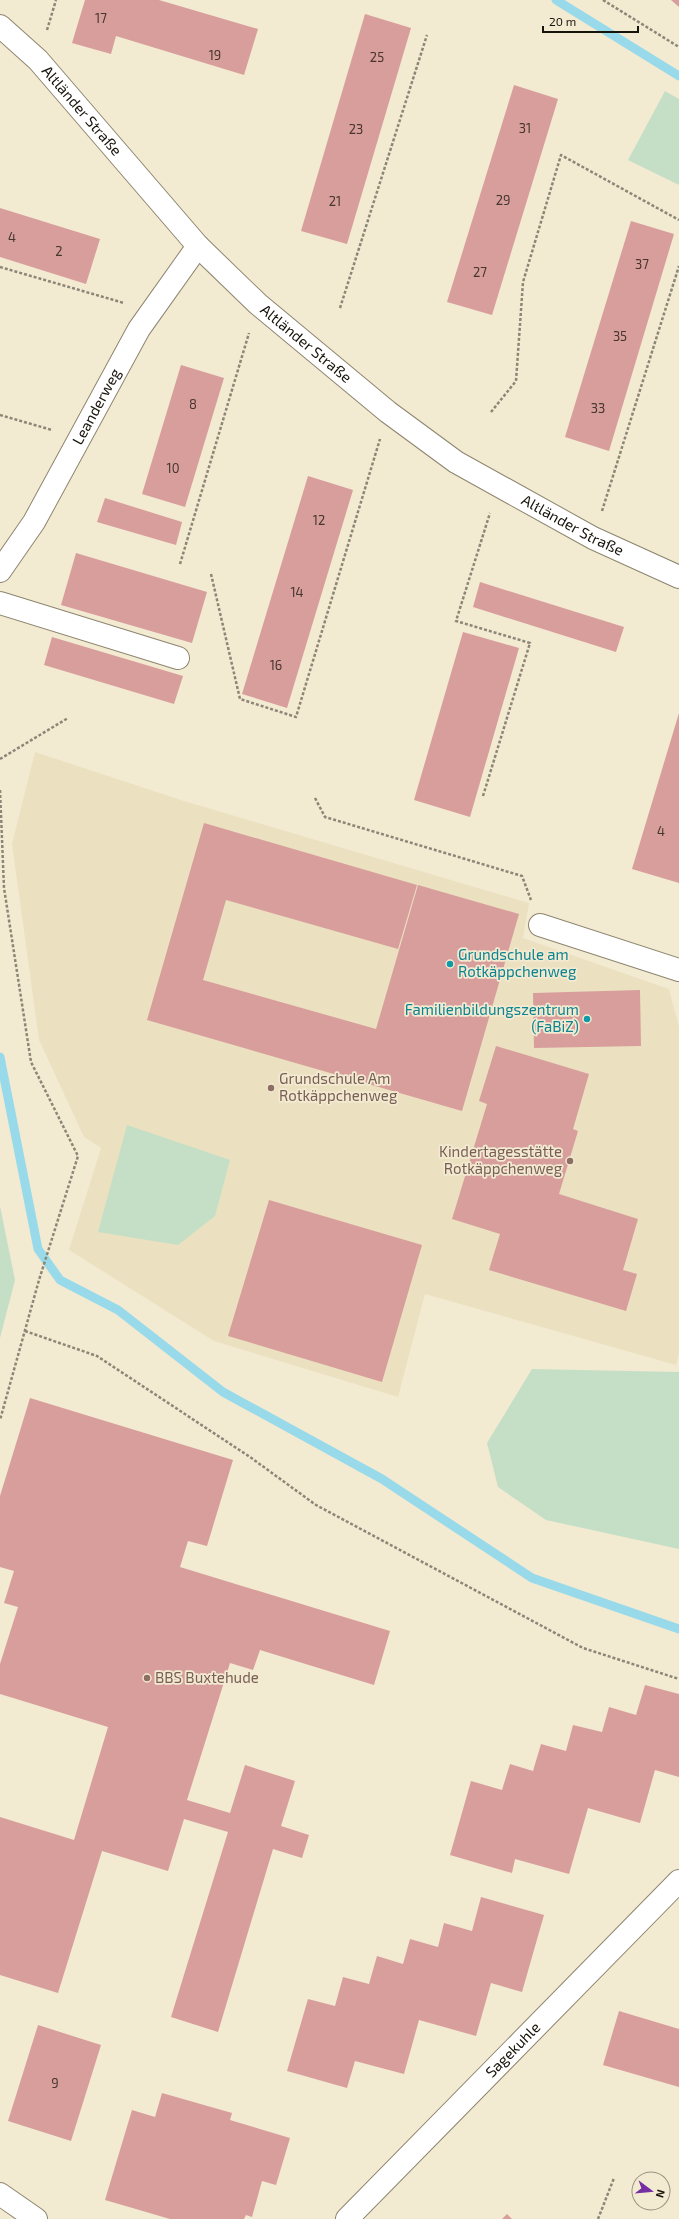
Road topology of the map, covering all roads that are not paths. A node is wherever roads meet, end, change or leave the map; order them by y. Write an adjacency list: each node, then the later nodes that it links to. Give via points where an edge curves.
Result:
1 (0, 26): 2 (street, Altländer Straße, via 38,60)
2 (198, 246): 3 (street, Leanderweg, via 139,329 34,522); 4 (street, Altländer Straße, via 258,304 388,412 456,462 593,538)
3 (0, 571)
4 (679, 576)
5 (0, 603): 6 (street)
6 (178, 658)
7 (540, 925): 8 (street)
8 (679, 970)
9 (679, 1881): 12 (street, Sagekuhle)
10 (0, 2194): 11 (street)
11 (36, 2219)
12 (347, 2219)

